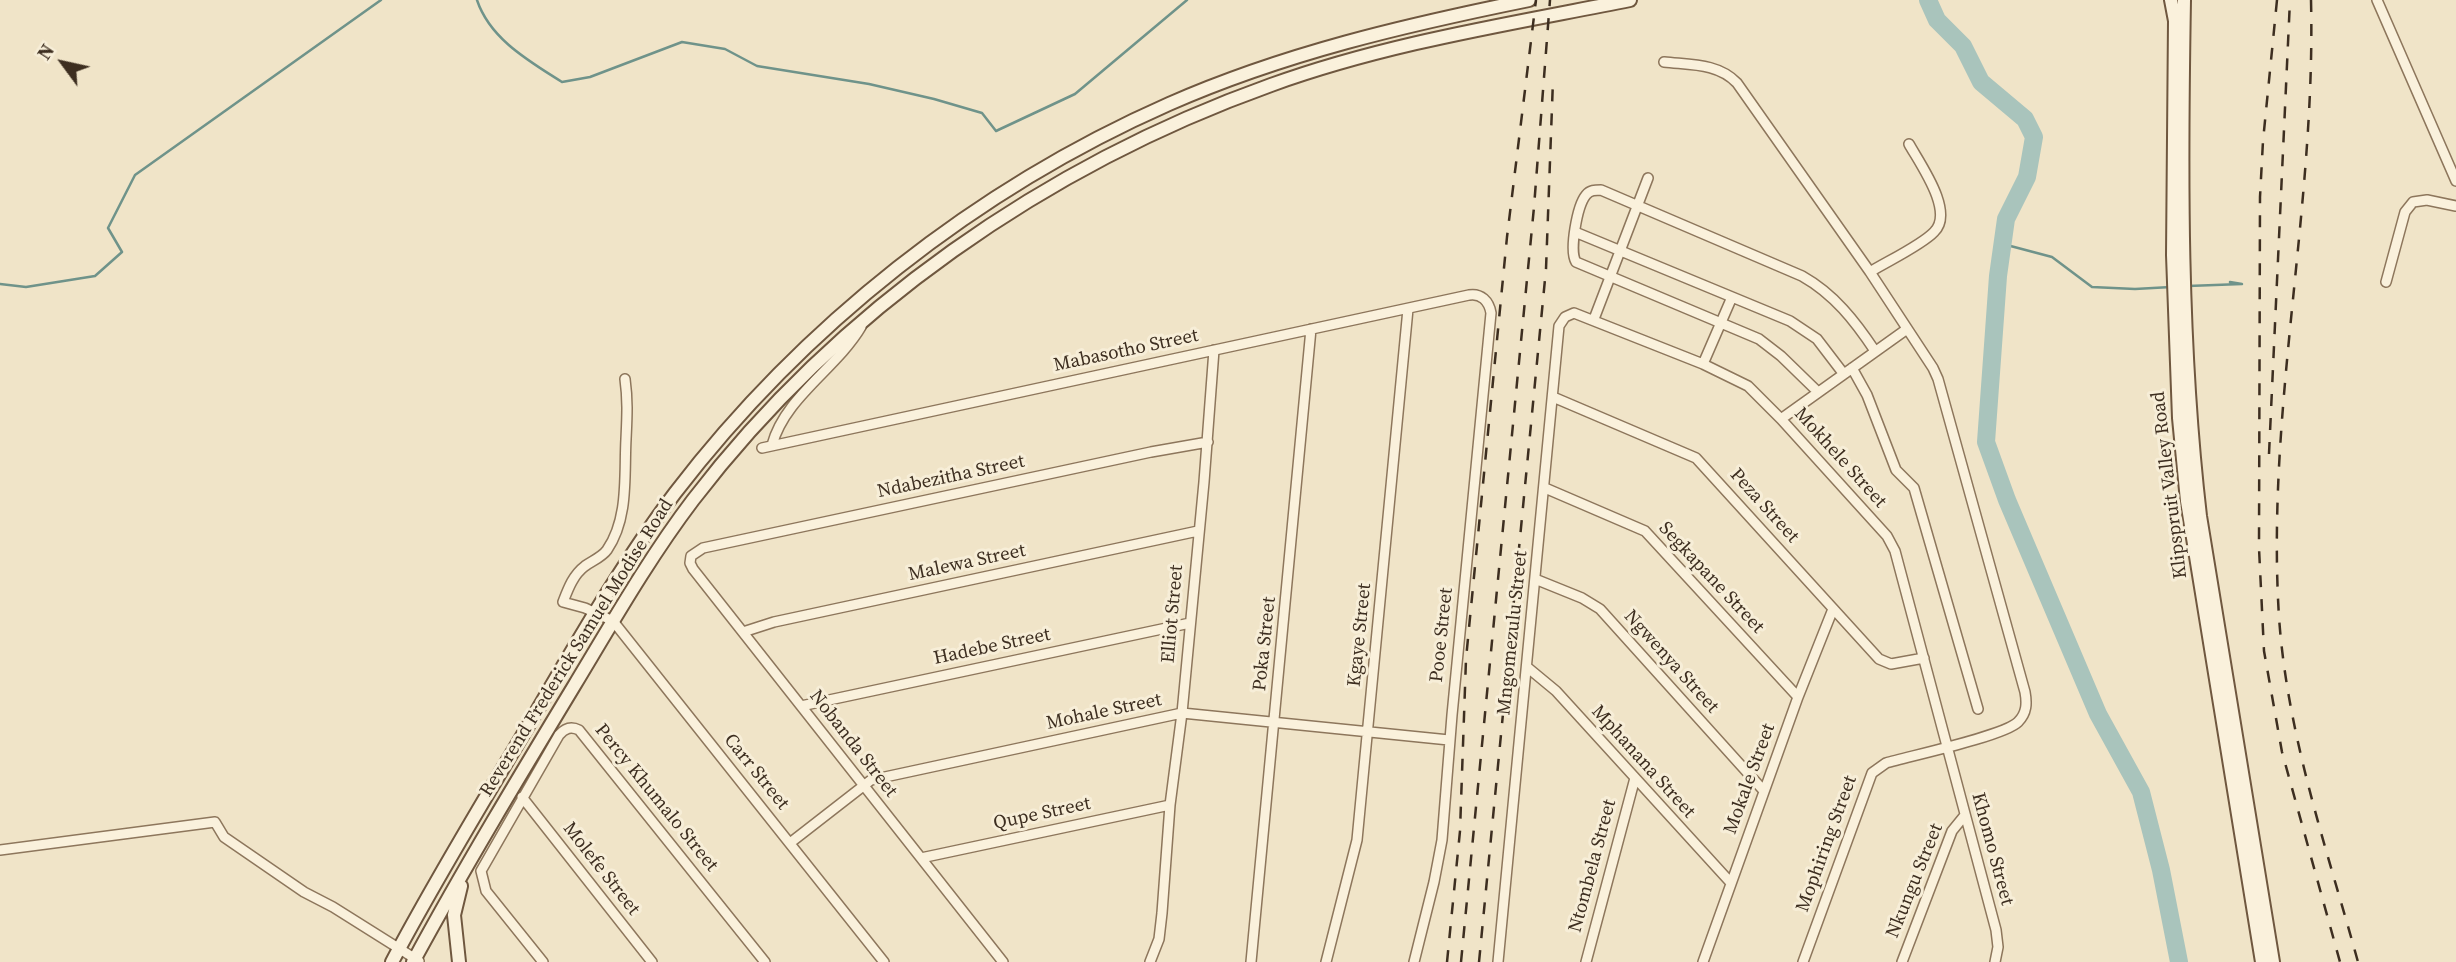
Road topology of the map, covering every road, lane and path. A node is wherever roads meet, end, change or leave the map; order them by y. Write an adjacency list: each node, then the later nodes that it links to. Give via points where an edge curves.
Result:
1 (1529, 0): 42 (main road, Reverend Frederick Samuel Modise Road, via 1370,35 1283,60 1168,104 1008,190 868,292 759,394 675,494)
2 (1630, 0): 24 (main road, Reverend Frederick Samuel Modise Road, via 1364,56 1208,110 1101,159 1022,205 932,266)
3 (2171, 0): 14 (main road, Klipspruit Valley Road, via 2175,21)
4 (2184, 0): 14 (main road, Klipspruit Valley Road)
5 (2377, 0): 9 (street)
6 (1664, 62): 15 (street, via 1709,67 1733,79)
7 (1909, 144): 15 (street, via 1939,201 1940,224)
8 (1648, 178): 10 (street)
9 (2456, 181)
10 (1637, 206): 12 (street, via 1593,190 1582,202); 13 (street); 29 (street, via 1816,284 1840,305)
11 (2456, 206): 17 (street, via 2413,202 2405,212)
12 (1575, 232): 13 (street); 16 (street, via 1572,253 1576,262)
13 (1620, 250): 16 (street); 18 (street)
14 (2177, 255): 22 (main road, Klipspruit Valley Road)
15 (1870, 272): 26 (street)
16 (1610, 277): 23 (street); 25 (street)
17 (2386, 282)
18 (1731, 296): 25 (street); 31 (street, via 1807,331)
19 (1408, 309): 20 (street, Mabasotho Street, via 1476,294); 27 (street, Mabasotho Street); 53 (street, Kgaye Street)
20 (1491, 310): 54 (street, Pooe Street)
21 (1571, 313): 23 (street, Mokhele Street); 34 (street, Mngomezulu Street, via 1559,326)
22 (2180, 315): 86 (main road, Klipspruit Valley Road, via 2179,418 2187,501); 87 (main road, Klipspruit Valley Road, via 2200,516)
23 (1594, 319): 30 (street, Mokhele Street)
24 (865, 320): 28 (street, Mabasotho Street, via 767,446); 43 (main road, Reverend Frederick Samuel Modise Road, via 796,384 710,478)
25 (1720, 323): 30 (street); 33 (street, via 1765,343)
26 (1907, 329): 29 (street); 55 (street, via 1938,379 2027,704 2013,727)
27 (1311, 330): 28 (street, Mabasotho Street); 52 (street, Poka Street)
28 (1214, 350): 36 (street, Elliot Street)
29 (1875, 351): 31 (street)
30 (1703, 364): 35 (street, Mokhele Street, via 1748,386)
31 (1848, 371): 33 (street); 50 (street, via 1867,395 1896,470 1914,488)
32 (625, 379): 42 (street, Carr Street, via 629,407 625,494 618,525 608,549 569,584 563,603)
33 (1818, 392): 35 (street)
34 (1553, 397): 37 (street, Mngomezulu Street); 41 (street, Peza Street, via 1696,458)
35 (1781, 419): 46 (street, Mokhele Street, via 1892,544)
36 (1208, 442): 38 (street, Elliot Street); 39 (street, Ndabezitha Street)
37 (1545, 488): 40 (street, Mngomezulu Street); 48 (street, Segkapane Street, via 1645,531)
38 (1198, 531): 44 (street, Elliot Street); 45 (street, Malewa Street)
39 (703, 548): 45 (street, Nobanda Street, via 691,556 691,566)
40 (1535, 579): 47 (street, Mngomezulu Street); 58 (street, Ngwenya Street, via 1600,609)
41 (1833, 609): 46 (street, Peza Street, via 1884,662); 48 (street, Mokale Street)
42 (595, 612): 43 (street, Carr Street); 67 (main road, Reverend Frederick Samuel Modise Road)
43 (613, 621): 62 (street, Carr Street); 65 (main road, Reverend Frederick Samuel Modise Road)
44 (1190, 623): 49 (street, Hadebe Street); 51 (street, Elliot Street)
45 (743, 632): 49 (street, Nobanda Street)
46 (1923, 658): 55 (street, Mokhele Street)
47 (1527, 667): 56 (street, Mphanana Street, via 1556,691); 80 (street, Mngomezulu Street)
48 (1798, 698): 58 (street, Mokale Street)
49 (801, 706): 57 (street, Nobanda Street)
50 (1978, 709)
51 (1182, 713): 52 (street, Mohale Street); 57 (street, Mohale Street, via 883,776); 60 (street, Elliot Street)
52 (1273, 720): 53 (street, Mohale Street); 77 (street, Poka Street)
53 (1368, 732): 54 (street, Mohale Street); 78 (street, Kgaye Street, via 1357,840)
54 (1449, 740): 79 (street, Pooe Street, via 1441,848)
55 (1946, 747): 61 (street, Khomo Street); 83 (street, Mophiring Street, via 1886,763 1872,773)
56 (1635, 778): 66 (street, Mphanana Street); 81 (street, Ntombela Street)
57 (863, 785): 62 (street, Mohale Street); 64 (street, Nobanda Street)
58 (1765, 791): 66 (street, Mokale Street)
59 (522, 797): 71 (street, via 481,874 486,891); 72 (street, Molefe Street); 73 (street, Percy Khumalo Street, via 559,734 567,728 579,730)
60 (1170, 805): 64 (street, Qupe Street); 76 (street, Elliot Street, via 1159,939)
61 (1965, 815): 84 (street, Nkungu Street, via 1952,831); 85 (street, Khomo Street, via 1996,930)
62 (790, 843): 74 (street, Carr Street)
63 (0, 850): 67 (street, via 215,822 224,836 304,892)
64 (921, 858): 75 (street, Nobanda Street)
65 (467, 865): 68 (main road, Reverend Frederick Samuel Modise Road); 70 (main road, via 455,909)
66 (1731, 883): 82 (street, Mokale Street)
67 (399, 947): 68 (street); 69 (main road, Reverend Frederick Samuel Modise Road)
68 (416, 961)
69 (392, 962)
70 (459, 962)
71 (543, 962)
72 (652, 962)
73 (765, 962)
74 (884, 962)
75 (1003, 962)
76 (1150, 962)
77 (1251, 962)
78 (1326, 962)
79 (1413, 962)
80 (1498, 962)
81 (1586, 962)
82 (1703, 962)
83 (1803, 962)
84 (1902, 962)
85 (1995, 962)
86 (2262, 962)
87 (2273, 962)

